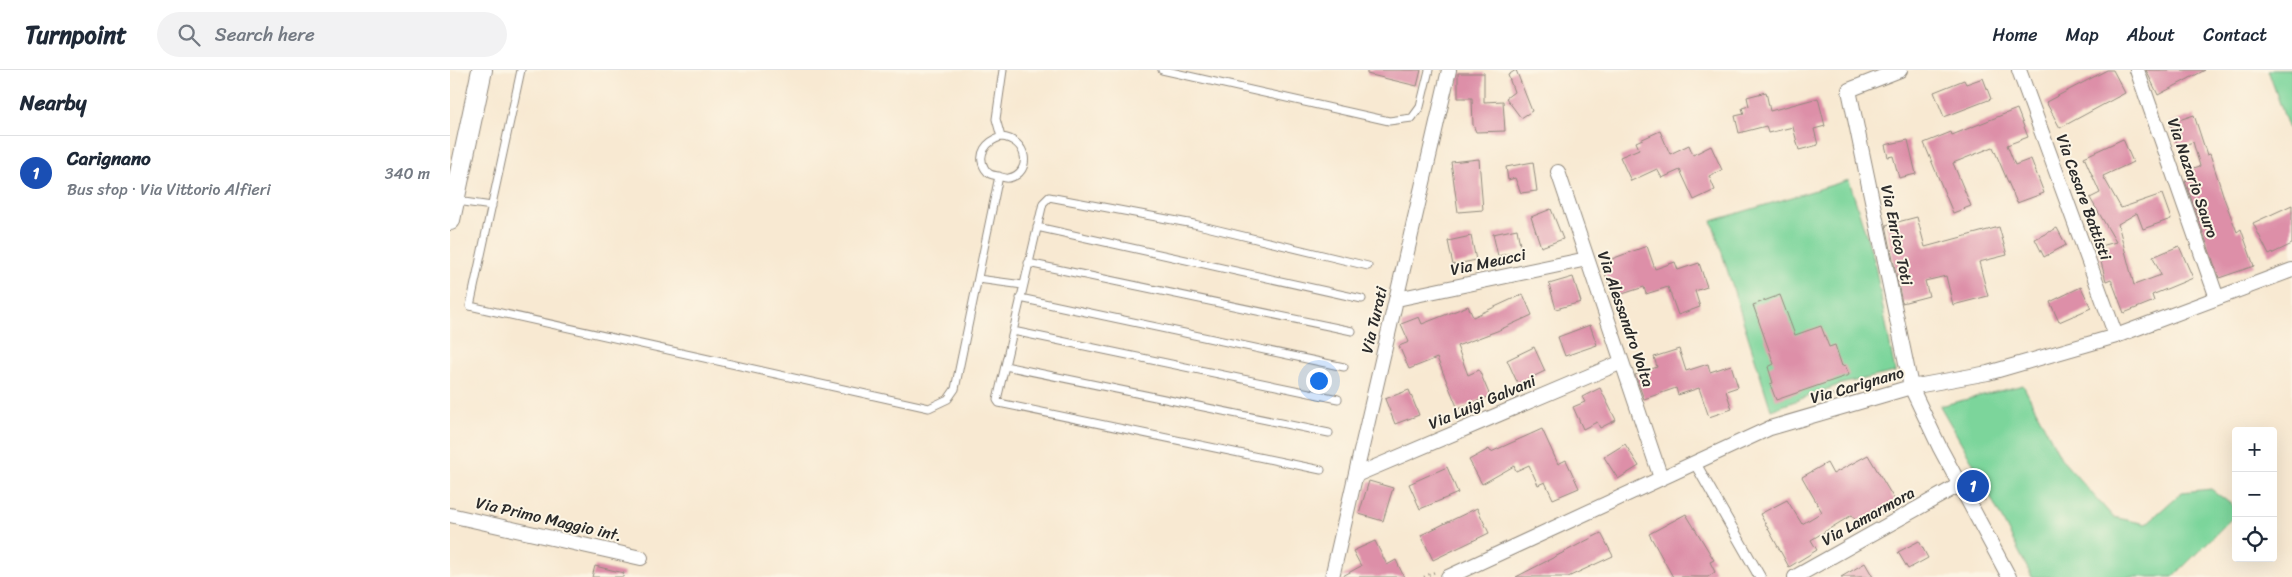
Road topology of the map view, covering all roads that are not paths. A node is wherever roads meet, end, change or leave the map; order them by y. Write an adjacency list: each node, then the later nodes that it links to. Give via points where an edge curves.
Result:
1 (482, 70): 14 (main road)
2 (521, 70): 13 (lane)
3 (1003, 70): 10 (lane, via 996,119)
4 (1162, 70): 5 (lane, via 1389,120 1412,118 1420,107)
5 (1429, 70)
6 (1449, 70): 25 (street, Via Turati)
7 (1900, 70): 32 (street, Via Enrico Toti, via 1849,90)
8 (2019, 70): 28 (street, Via Cesare Battisti)
9 (2137, 70): 23 (street, Via Nazario Sauro)
10 (1001, 137): 12 (lane, via 986,145 982,161 991,176); 12 (lane, via 1018,142 1025,159 1016,175 1008,179)
11 (1558, 172): 16 (street, Via Alessandro Volta)
12 (999, 176): 20 (lane)
13 (492, 206): 14 (lane); 20 (lane, via 470,306 930,408 948,399 955,389)
14 (452, 210)
15 (1037, 228): 17 (lane); 18 (lane, via 1043,204 1049,197 1194,224); 24 (lane)
16 (1587, 259): 25 (street, Via Meucci); 29 (street, Via Alessandro Volta)
17 (1028, 262): 21 (lane); 27 (lane)
18 (1368, 266)
19 (2292, 270): 23 (street, Via Carignano)
20 (978, 278): 21 (lane)
21 (1023, 285): 22 (lane)
22 (1020, 298): 26 (lane); 31 (lane)
23 (2217, 298): 28 (street, Via Carignano)
24 (1362, 299)
25 (1397, 299): 37 (street, Via Turati)
26 (1013, 331): 30 (lane); 33 (lane)
27 (1352, 331)
28 (2116, 336): 32 (street, Via Carignano, via 1988,373)
29 (1622, 362): 37 (street, Via Luigi Galvani); 38 (street, Via Alessandro Volta)
30 (1005, 366): 34 (lane); 36 (lane, via 999,403)
31 (1344, 367)
32 (1911, 387): 35 (street, Via Carignano, via 1770,428); 39 (street, Via Enrico Toti)
33 (1338, 399)
34 (1329, 433)
35 (1695, 463): 38 (street, Via Carignano); 44 (street)
36 (1321, 470)
37 (1356, 475): 42 (street, Via Turati)
38 (1661, 478): 43 (street, Via Carignano)
39 (1959, 485): 45 (street, Via Lamarmora); 46 (street, Via Enrico Toti)
40 (450, 515): 41 (street, Via Primo Maggio int.)
41 (641, 558)
42 (1332, 577)
43 (1448, 577)
44 (1760, 577)
45 (1795, 577)
46 (2008, 577)

